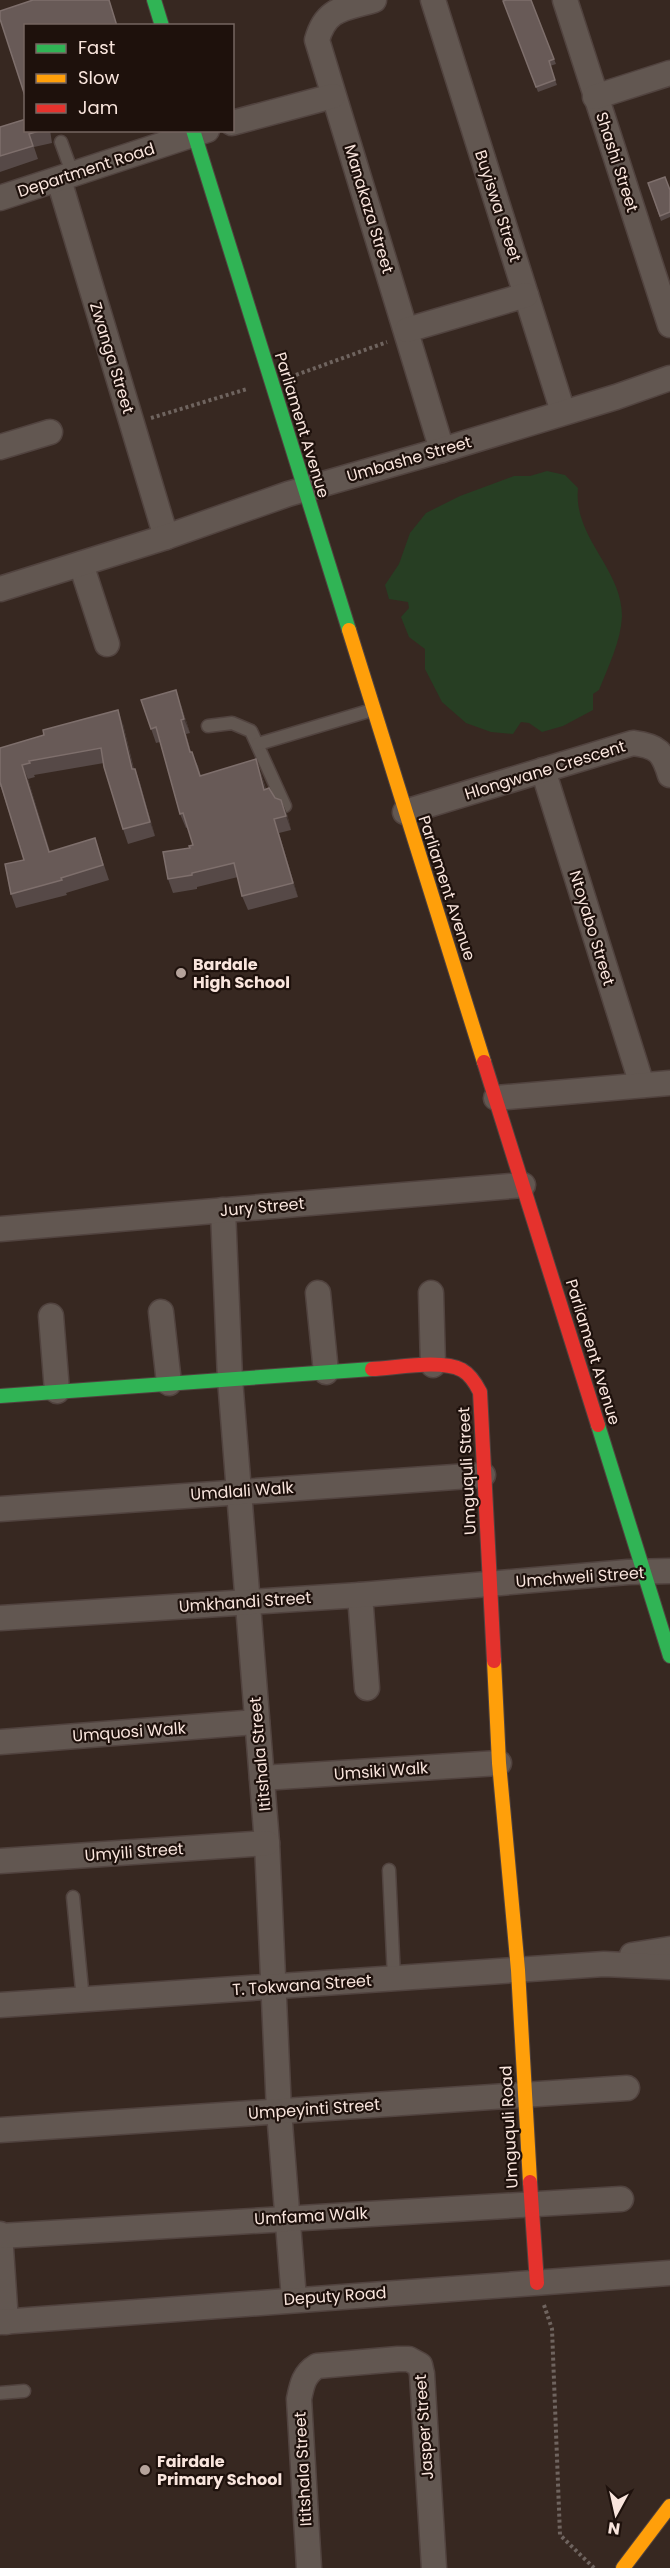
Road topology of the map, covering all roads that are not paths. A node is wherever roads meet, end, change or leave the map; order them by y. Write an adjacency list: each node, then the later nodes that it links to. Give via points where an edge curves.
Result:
1 (154, 0): 5 (street)
2 (374, 0): 7 (street, Manakaza Street, via 331,14 321,26 317,40)
3 (433, 0): 14 (street, Buyiswa Street)
4 (565, 0): 8 (street, Shashi Street)
5 (161, 24)
6 (670, 73): 8 (street)
7 (333, 96): 9 (street); 16 (street, Manakaza Street)
8 (596, 97): 15 (street, Shashi Street)
9 (234, 122)
10 (198, 132): 12 (street, Department Road); 22 (street, Parliament Avenue)
11 (61, 141): 12 (lane)
12 (66, 177): 13 (street, Department Road); 23 (street, Zwanga Street)
13 (0, 198)
14 (526, 295): 16 (street); 18 (street, Buyiswa Street)
15 (670, 324)
16 (398, 336): 21 (street, Manakaza Street)
17 (670, 378): 18 (street, Umbashe Street)
18 (563, 412): 21 (street, Umbashe Street)
19 (50, 432): 20 (street)
20 (0, 447)
21 (442, 450): 22 (street, Umbashe Street)
22 (304, 489): 23 (street, Umbashe Street); 27 (street, Parliament Avenue)
23 (166, 537): 24 (street, Umbashe Street)
24 (81, 564): 25 (street, Umbashe Street); 26 (street)
25 (0, 588)
26 (107, 644)
27 (373, 710): 29 (lane); 33 (street, Parliament Avenue)
28 (208, 726): 29 (lane, via 232,723 246,728)
29 (258, 744): 32 (lane)
30 (543, 770): 31 (street, Hlongwane Crescent, via 633,743 651,745 661,753); 33 (street, Hlongwane Crescent); 35 (street, Ntoyabo Street)
31 (670, 775)
32 (285, 806)
33 (405, 812): 36 (street, Parliament Avenue)
34 (670, 1083): 35 (street)
35 (642, 1085): 36 (street)
36 (496, 1098): 37 (street, Parliament Avenue)
37 (523, 1185): 38 (street, Jury Street); 54 (street, Parliament Avenue)
38 (223, 1210): 39 (street, Jury Street); 46 (street, Ititshala Street)
39 (0, 1229)
40 (318, 1293): 45 (street)
41 (431, 1293): 44 (street)
42 (161, 1312): 47 (street)
43 (51, 1316): 48 (street)
44 (433, 1365): 45 (street, Umguquli Street); 50 (street, Umguquli Street, via 461,1368 473,1376 480,1392)
45 (326, 1372): 46 (street, Umguquli Street)
46 (230, 1379): 47 (street, Umguquli Street); 51 (street, Ititshala Street)
47 (170, 1383): 48 (street, Umguquli Street)
48 (57, 1391): 49 (street, Umguquli Street)
49 (0, 1396)
50 (483, 1475): 51 (street, Umdlali Walk); 55 (street, Umguquli Street)
51 (239, 1491): 52 (street, Umdlali Walk); 57 (street, Ititshala Street)
52 (0, 1509)
53 (670, 1571): 54 (street, Umchweli Street)
54 (645, 1572): 55 (street, Umchweli Street); 59 (street, Parliament Avenue)
55 (491, 1584): 56 (street, Umkhandi Street); 63 (street, Umguquli Street)
56 (360, 1595): 57 (street, Umkhandi Street); 60 (street)
57 (248, 1602): 58 (street, Umkhandi Street); 61 (street, Ititshala Street)
58 (0, 1618)
59 (670, 1656)
60 (367, 1688)
61 (258, 1722): 62 (street, Umquosi Walk); 64 (street, Ititshala Street)
62 (0, 1742)
63 (500, 1763): 64 (street, Umsiki Walk); 72 (street, Umguquli Street)
64 (262, 1778): 65 (street, Ititshala Street)
65 (267, 1843): 66 (street, Umyili Street); 74 (street, Ititshala Street)
66 (0, 1861)
67 (389, 1870): 73 (lane)
68 (73, 1897): 75 (lane)
69 (670, 1949): 70 (street, T. Tokwana Street)
70 (604, 1964): 71 (street, T. Tokwana Street); 72 (street, T. Tokwana Street)
71 (670, 1967)
72 (518, 1970): 73 (street, T. Tokwana Street); 78 (street, Umguquli Road)
73 (394, 1978): 74 (street, T. Tokwana Street)
74 (273, 1986): 75 (street, T. Tokwana Street); 79 (street, Ititshala Street)
75 (82, 2000): 76 (street, T. Tokwana Street)
76 (0, 2005)
77 (627, 2088): 78 (street, Umpeyinti Street)
78 (523, 2094): 79 (street, Umpeyinti Street); 82 (street, Umguquli Road)
79 (279, 2111): 80 (street, Umpeyinti Street); 83 (street, Ititshala Street)
80 (0, 2130)
81 (621, 2199): 82 (street, Umfama Walk)
82 (530, 2204): 83 (street, Umfama Walk); 86 (street, Umguquli Road)
83 (286, 2218): 84 (street, Umfama Walk); 87 (street, Ititshala Street)
84 (0, 2235): 88 (street)
85 (670, 2273): 86 (street, Deputy Road)
86 (537, 2283): 87 (street, Deputy Road)
87 (294, 2299): 88 (street, Deputy Road)
88 (3, 2322)
89 (307, 2372): 93 (street, Ititshala Street, via 299,2399); 94 (street, Jasper Street, via 317,2366 398,2359 420,2365)
90 (24, 2391): 91 (lane)
91 (0, 2393)
92 (670, 2506): 95 (street)
93 (309, 2568)
94 (434, 2568)
95 (623, 2568)

